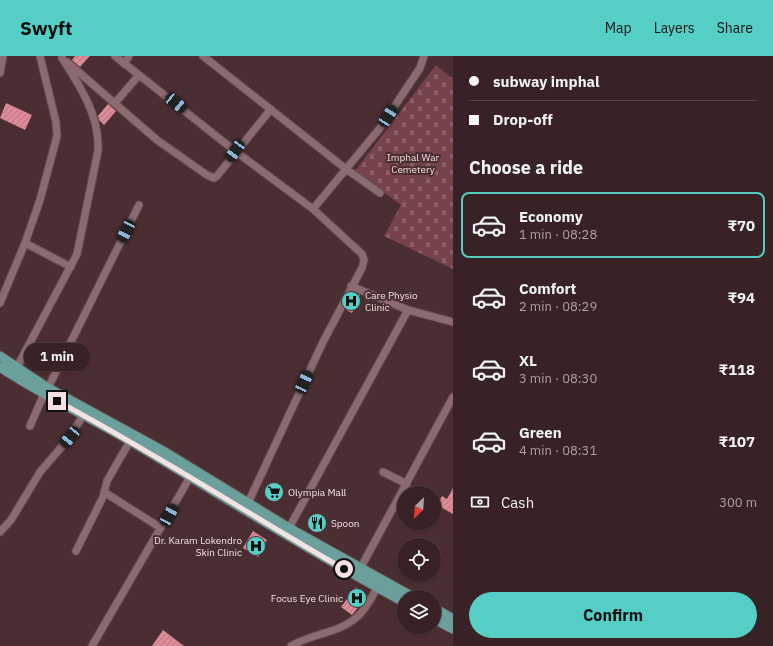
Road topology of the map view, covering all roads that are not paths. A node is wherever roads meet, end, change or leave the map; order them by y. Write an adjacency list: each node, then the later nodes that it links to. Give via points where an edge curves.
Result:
1 (4, 56): 9 (street)
2 (40, 56): 18 (street, via 56,122 56,136 40,200)
3 (115, 56): 8 (street)
4 (129, 56): 8 (street)
5 (203, 56): 12 (street)
6 (424, 56): 14 (street, via 420,68 380,128)
7 (61, 57): 11 (street); 19 (street, via 87,98 98,142 81,238)
8 (124, 64): 10 (street)
9 (0, 73)
10 (139, 75): 11 (street); 13 (street)
11 (115, 103): 13 (street, via 157,140 210,177 217,176)
12 (270, 109): 13 (street); 14 (street)
13 (235, 151): 17 (street)
14 (346, 169): 15 (street); 17 (street)
15 (380, 194)
16 (139, 205): 27 (street)
17 (313, 209): 20 (street, via 362,254 362,268)
18 (25, 243): 19 (street); 21 (street)
19 (70, 267): 26 (street)
20 (351, 286): 22 (street); 37 (street)
21 (0, 303)
22 (408, 310): 23 (street); 39 (street)
23 (453, 322)
24 (0, 356): 26 (main road)
25 (0, 367): 27 (main road)
26 (17, 367): 27 (main road)
27 (46, 391): 29 (main road); 30 (street)
28 (453, 397): 34 (street)
29 (85, 412): 31 (main road); 35 (main road); 40 (street, via 70,437 40,472 11,520)
30 (30, 426)
31 (130, 441): 33 (main road); 36 (street, via 107,481)
32 (383, 472): 34 (street)
33 (190, 477): 35 (main road); 38 (street)
34 (407, 484): 42 (street)
35 (213, 486): 37 (main road); 43 (main road, via 285,536)
36 (104, 492): 38 (street); 41 (street)
37 (248, 503): 39 (main road)
38 (162, 528): 50 (street)
39 (289, 528): 42 (main road)
40 (0, 532)
41 (76, 551)
42 (360, 569): 44 (main road)
43 (378, 588): 45 (main road); 51 (street, via 359,616 345,627 309,637)
44 (400, 590)
45 (397, 598)
46 (441, 612): 47 (main road)
47 (453, 619)
48 (441, 623): 49 (main road)
49 (453, 629)
50 (92, 646)
51 (291, 646)

